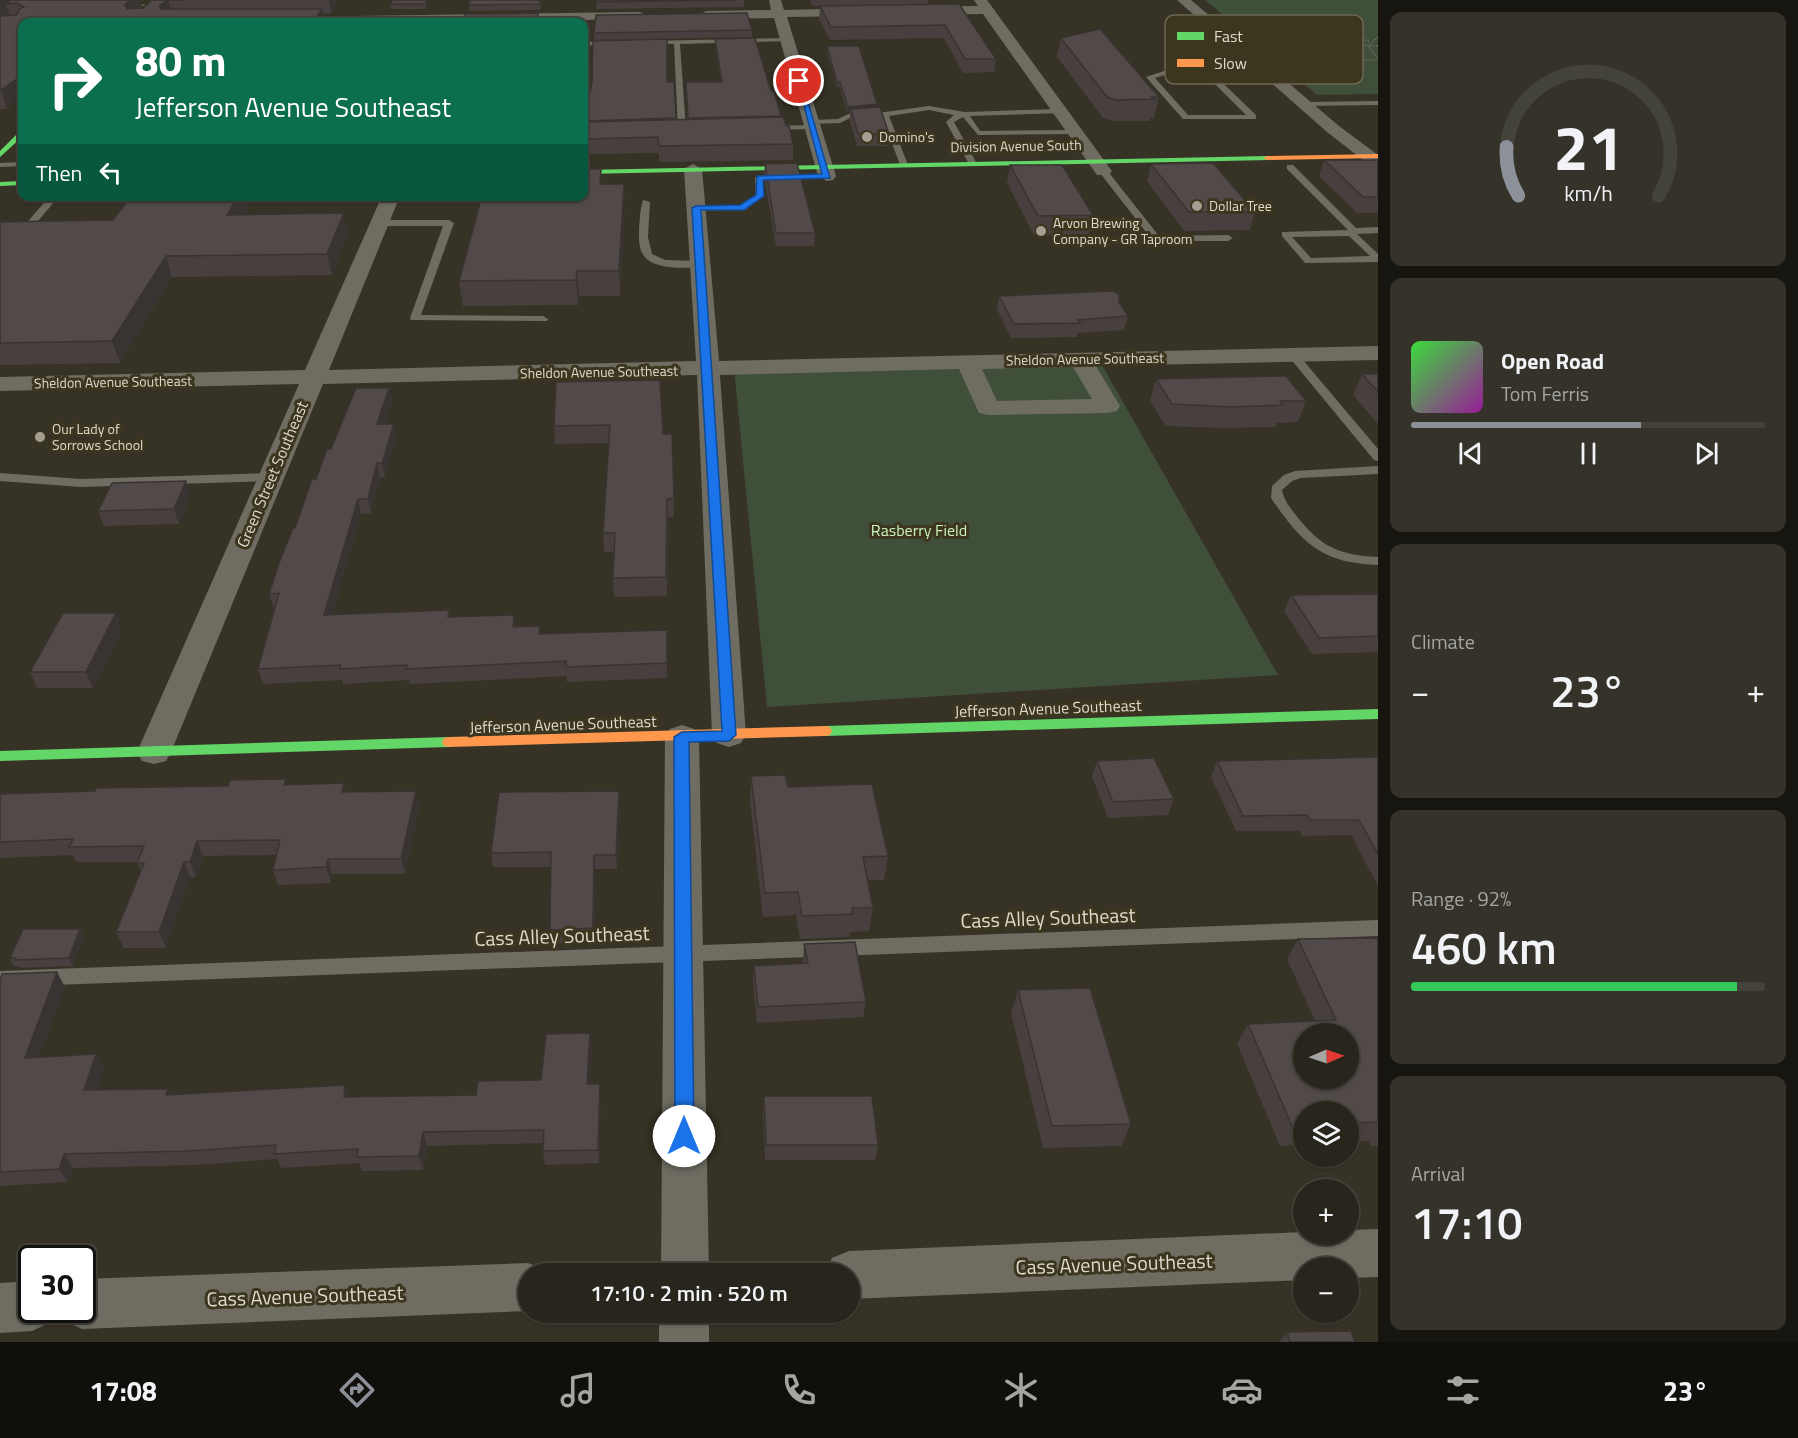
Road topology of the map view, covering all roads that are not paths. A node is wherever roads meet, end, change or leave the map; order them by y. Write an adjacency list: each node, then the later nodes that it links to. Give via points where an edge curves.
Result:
1 (123, 0): 4 (lane, via 117,6)
2 (570, 0): 15 (street)
3 (1183, 0): 12 (street)
4 (158, 3): 13 (main road)
5 (983, 5): 8 (street); 27 (street)
6 (362, 7): 14 (street)
7 (777, 7): 9 (street); 11 (street); 17 (street)
8 (905, 11)
9 (881, 12)
10 (657, 15): 16 (street)
11 (692, 15)
12 (1200, 15)
13 (142, 18)
14 (354, 18)
15 (567, 18)
16 (588, 19)
17 (787, 40): 18 (lane); 30 (street)
18 (677, 42): 20 (lane); 32 (lane, via 676,73 687,130)
19 (621, 43): 21 (lane)
20 (639, 43)
21 (588, 44)
22 (1165, 72): 23 (lane, via 1150,77 1186,117 1253,117)
23 (1219, 84)
24 (1280, 84): 26 (street)
25 (1378, 103): 26 (lane)
26 (1304, 104): 34 (street)
27 (1059, 111): 29 (lane); 33 (street)
28 (885, 114): 29 (lane, via 929,108); 30 (lane, via 853,114 840,121); 38 (lane)
29 (965, 114): 33 (lane, via 978,133); 36 (lane, via 950,122)
30 (812, 124): 31 (lane); 42 (street)
31 (755, 128)
32 (673, 131)
33 (1074, 132): 39 (street)
34 (1376, 160): 39 (main road, Division Avenue South); 40 (main road, Division Avenue South)
35 (18, 164): 37 (lane)
36 (973, 164): 38 (main road, Division Avenue South); 39 (main road, Division Avenue South)
37 (0, 165)
38 (904, 165): 42 (main road, Division Avenue South)
39 (1099, 166): 40 (main road, Division Avenue South); 42 (main road, Division Avenue South); 58 (lane, via 1156,239)
40 (1290, 167): 57 (lane)
41 (588, 172): 43 (main road, Division Avenue South)
42 (825, 172): 43 (main road, Division Avenue South); 44 (main road, Division Avenue South)
43 (694, 174): 44 (main road, Division Avenue South); 45 (main road, Division Avenue South); 53 (street)
44 (759, 178): 53 (lane, via 760,196 744,208)
45 (588, 181)
46 (18, 183): 47 (main road)
47 (0, 184)
48 (0, 192): 49 (main road)
49 (18, 192)
50 (51, 201): 56 (lane, via 26,230)
51 (389, 201): 54 (street, Green Street Southeast)
52 (646, 202): 60 (lane, via 642,248 647,256 655,262)
53 (696, 208): 60 (street)
54 (379, 223): 61 (lane, via 449,223 415,318); 67 (street, Green Street Southeast)
55 (1378, 230): 57 (lane)
56 (0, 231)
57 (1353, 232): 59 (lane); 59 (lane, via 1285,234 1308,261)
58 (1228, 238)
59 (1378, 259)
60 (700, 264): 66 (street)
61 (543, 319)
62 (1378, 353): 63 (street, Sheldon Avenue Southeast)
63 (1293, 355): 64 (street, Sheldon Avenue Southeast); 69 (lane)
64 (1080, 359): 65 (street, Sheldon Avenue Southeast); 65 (street, via 1108,406 988,408)
65 (967, 362): 66 (street, Sheldon Avenue Southeast)
66 (708, 369): 67 (street, Sheldon Avenue Southeast); 75 (street)
67 (312, 378): 68 (street, Sheldon Avenue Southeast); 72 (street, Green Street Southeast)
68 (0, 384)
69 (1378, 457)
70 (1378, 471): 73 (lane, via 1299,474 1276,489 1276,498 1319,549 1347,559)
71 (0, 477): 72 (lane, via 81,483)
72 (270, 477): 77 (street, Green Street Southeast)
73 (1378, 561)
74 (1378, 714): 75 (main road, Jefferson Avenue Southeast)
75 (729, 735): 76 (main road, Jefferson Avenue Southeast)
76 (682, 737): 77 (main road, Jefferson Avenue Southeast); 80 (street)
77 (154, 752): 78 (main road, Jefferson Avenue Southeast)
78 (0, 756)
79 (1378, 928): 80 (lane, Cass Alley Southeast)
80 (683, 954): 81 (lane, Cass Alley Southeast); 83 (street)
81 (0, 979)
82 (1378, 1253): 84 (street, Cass Avenue Southeast)
83 (685, 1263)
84 (860, 1275)
85 (518, 1287): 86 (street, Cass Avenue Southeast)
86 (96, 1303)
87 (18, 1307): 88 (street)
88 (0, 1308)
89 (684, 1323): 90 (street)
90 (684, 1342)

